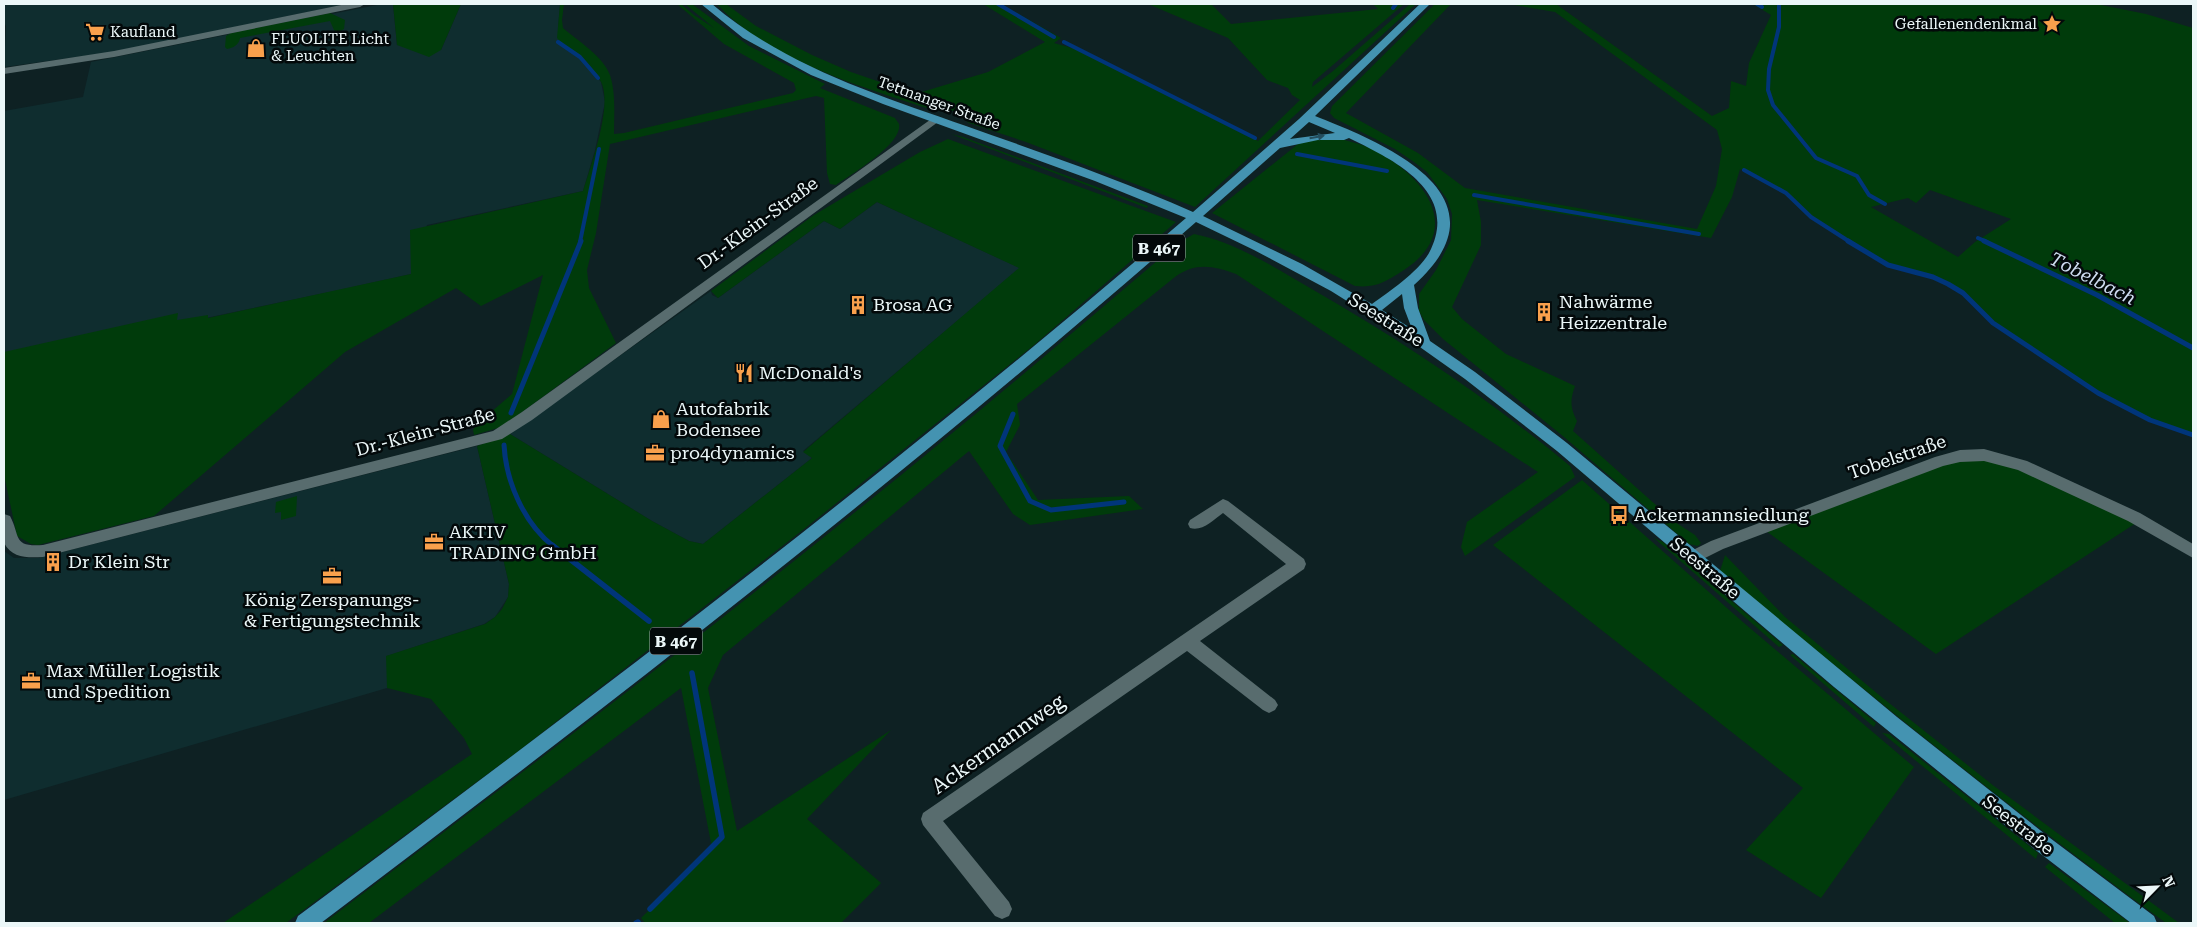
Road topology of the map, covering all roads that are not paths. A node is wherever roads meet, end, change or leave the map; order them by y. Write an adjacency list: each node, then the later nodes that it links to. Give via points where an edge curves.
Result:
1 (360, 4): 4 (street)
2 (706, 4): 7 (main road, Tettnanger Straße, via 736,30 783,58 824,78)
3 (1425, 4): 6 (main road, B 467)
4 (348, 5): 5 (street, via 123,52)
5 (4, 71)
6 (1306, 117): 8 (main road); 9 (main road, B 467)
7 (934, 120): 10 (main road, Tettnanger Straße, via 1062,164); 14 (street, Dr.-Klein-Straße, via 497,435 43,551 16,549 10,542)
8 (1358, 138): 9 (main road, one-way to 8, via 1331,135); 11 (main road, via 1409,166 1430,187 1442,211 1442,237 1435,253)
9 (1276, 145): 21 (main road, B 467, via 1033,355 811,536 532,753)
10 (1218, 228): 12 (main road, Seestraße, via 1312,274)
11 (1407, 282): 12 (main road); 13 (main road, via 1411,308)
12 (1373, 310): 13 (main road, Seestraße)
13 (1424, 343): 17 (main road, Seestraße, via 1540,428)
14 (4, 521)
15 (1196, 524): 18 (street, Ackermannweg, via 1223,505 1298,564)
16 (2193, 552): 17 (street, Tobelstraße, via 2134,517 2022,464 1984,455 1940,461 1726,542)
17 (1693, 558): 22 (main road, Seestraße, via 1931,756)
18 (1187, 641): 19 (street); 20 (street, Ackermannweg, via 930,819)
19 (1269, 705)
20 (1002, 909)
21 (305, 923)
22 (2147, 923)

